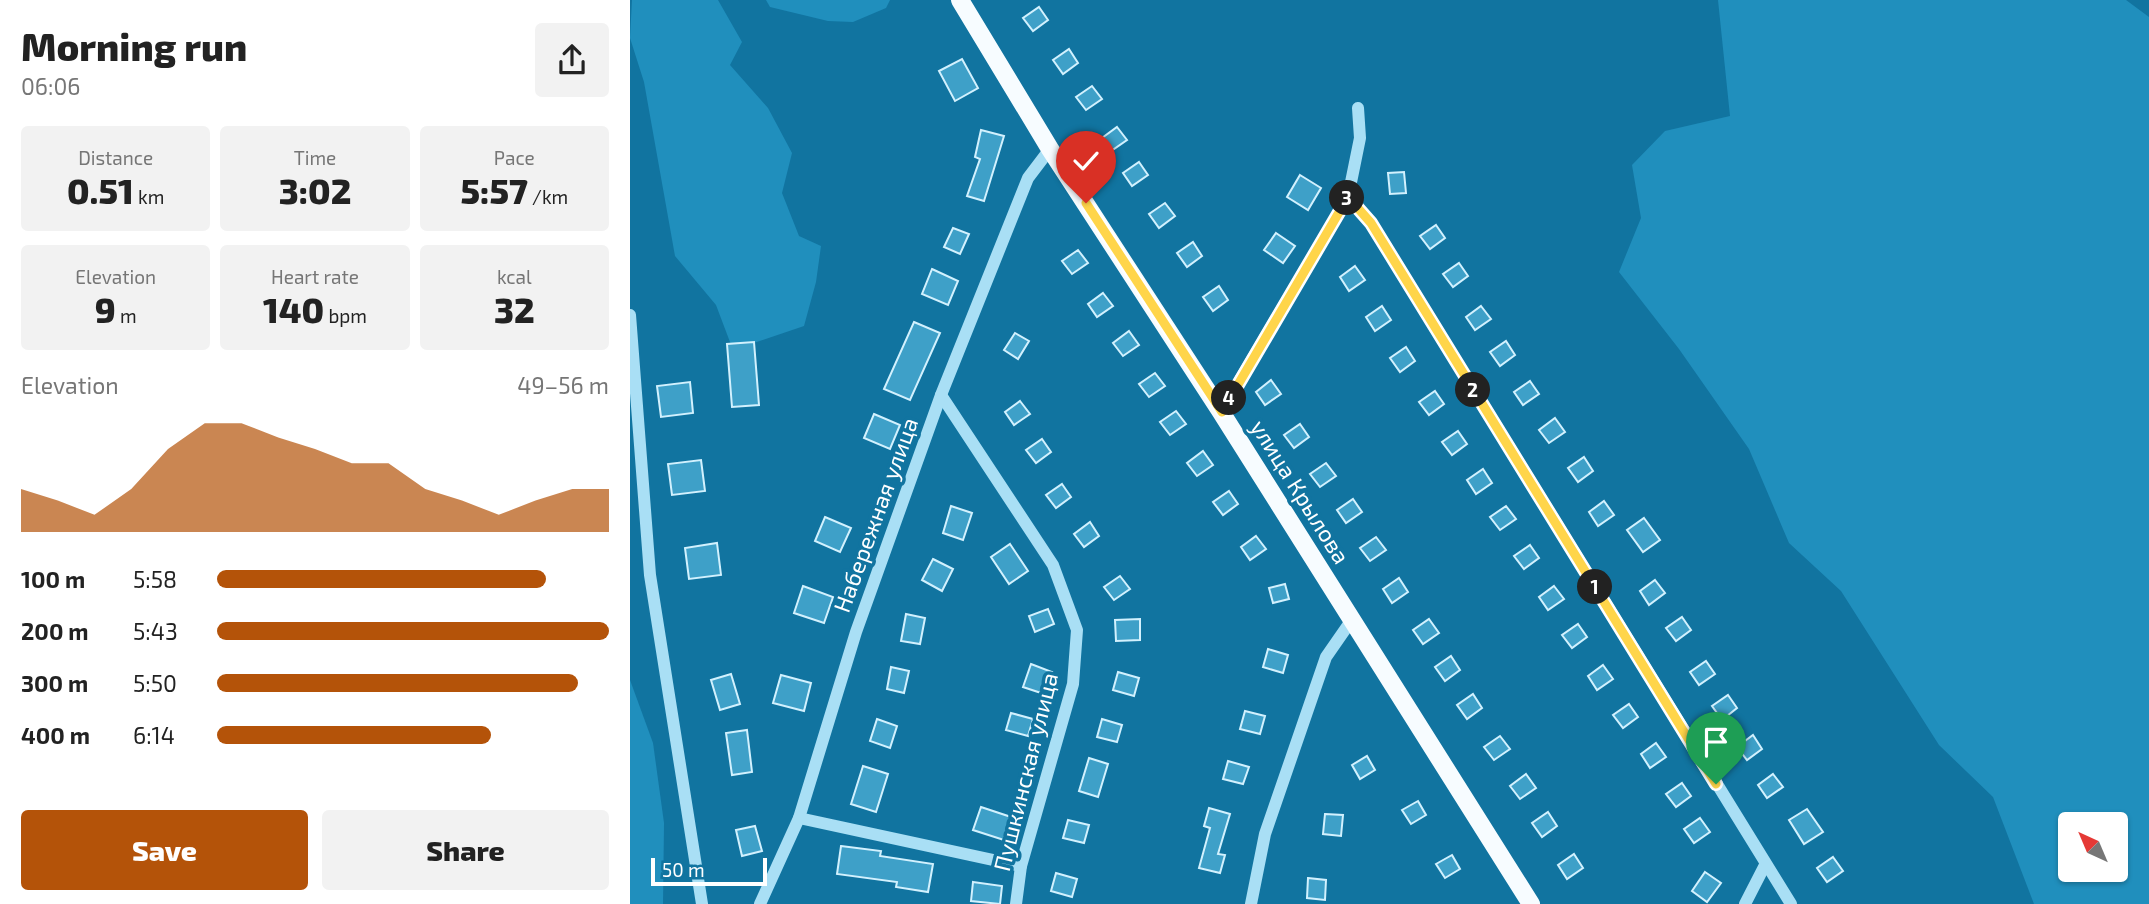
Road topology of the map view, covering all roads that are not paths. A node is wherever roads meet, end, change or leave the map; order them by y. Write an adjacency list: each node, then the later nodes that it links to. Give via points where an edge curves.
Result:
1 (960, 0): 3 (main road, улица Крылова)
2 (1358, 108): 4 (street, via 1360,138)
3 (1051, 149): 6 (street, Набережная улица, via 1028,178); 7 (main road, улица Крылова)
4 (1348, 197): 7 (street); 10 (street, via 1371,223)
5 (630, 315): 12 (street, via 650,575)
6 (941, 395): 9 (street, Набережная улица, via 856,632); 11 (street, Пушкинская улица, via 1053,565 1077,630 1073,684)
7 (1222, 412): 8 (main road, улица Крылова)
8 (1351, 621): 15 (street, via 1326,657 1265,834); 16 (main road, улица Крылова)
9 (799, 818): 11 (street); 13 (street, Набережная улица)
10 (1765, 864): 17 (street); 18 (street)
11 (1021, 866): 14 (street, Пушкинская улица)
12 (702, 904)
13 (760, 904)
14 (1016, 904)
15 (1251, 904)
16 (1531, 904)
17 (1745, 904)
18 (1791, 904)

